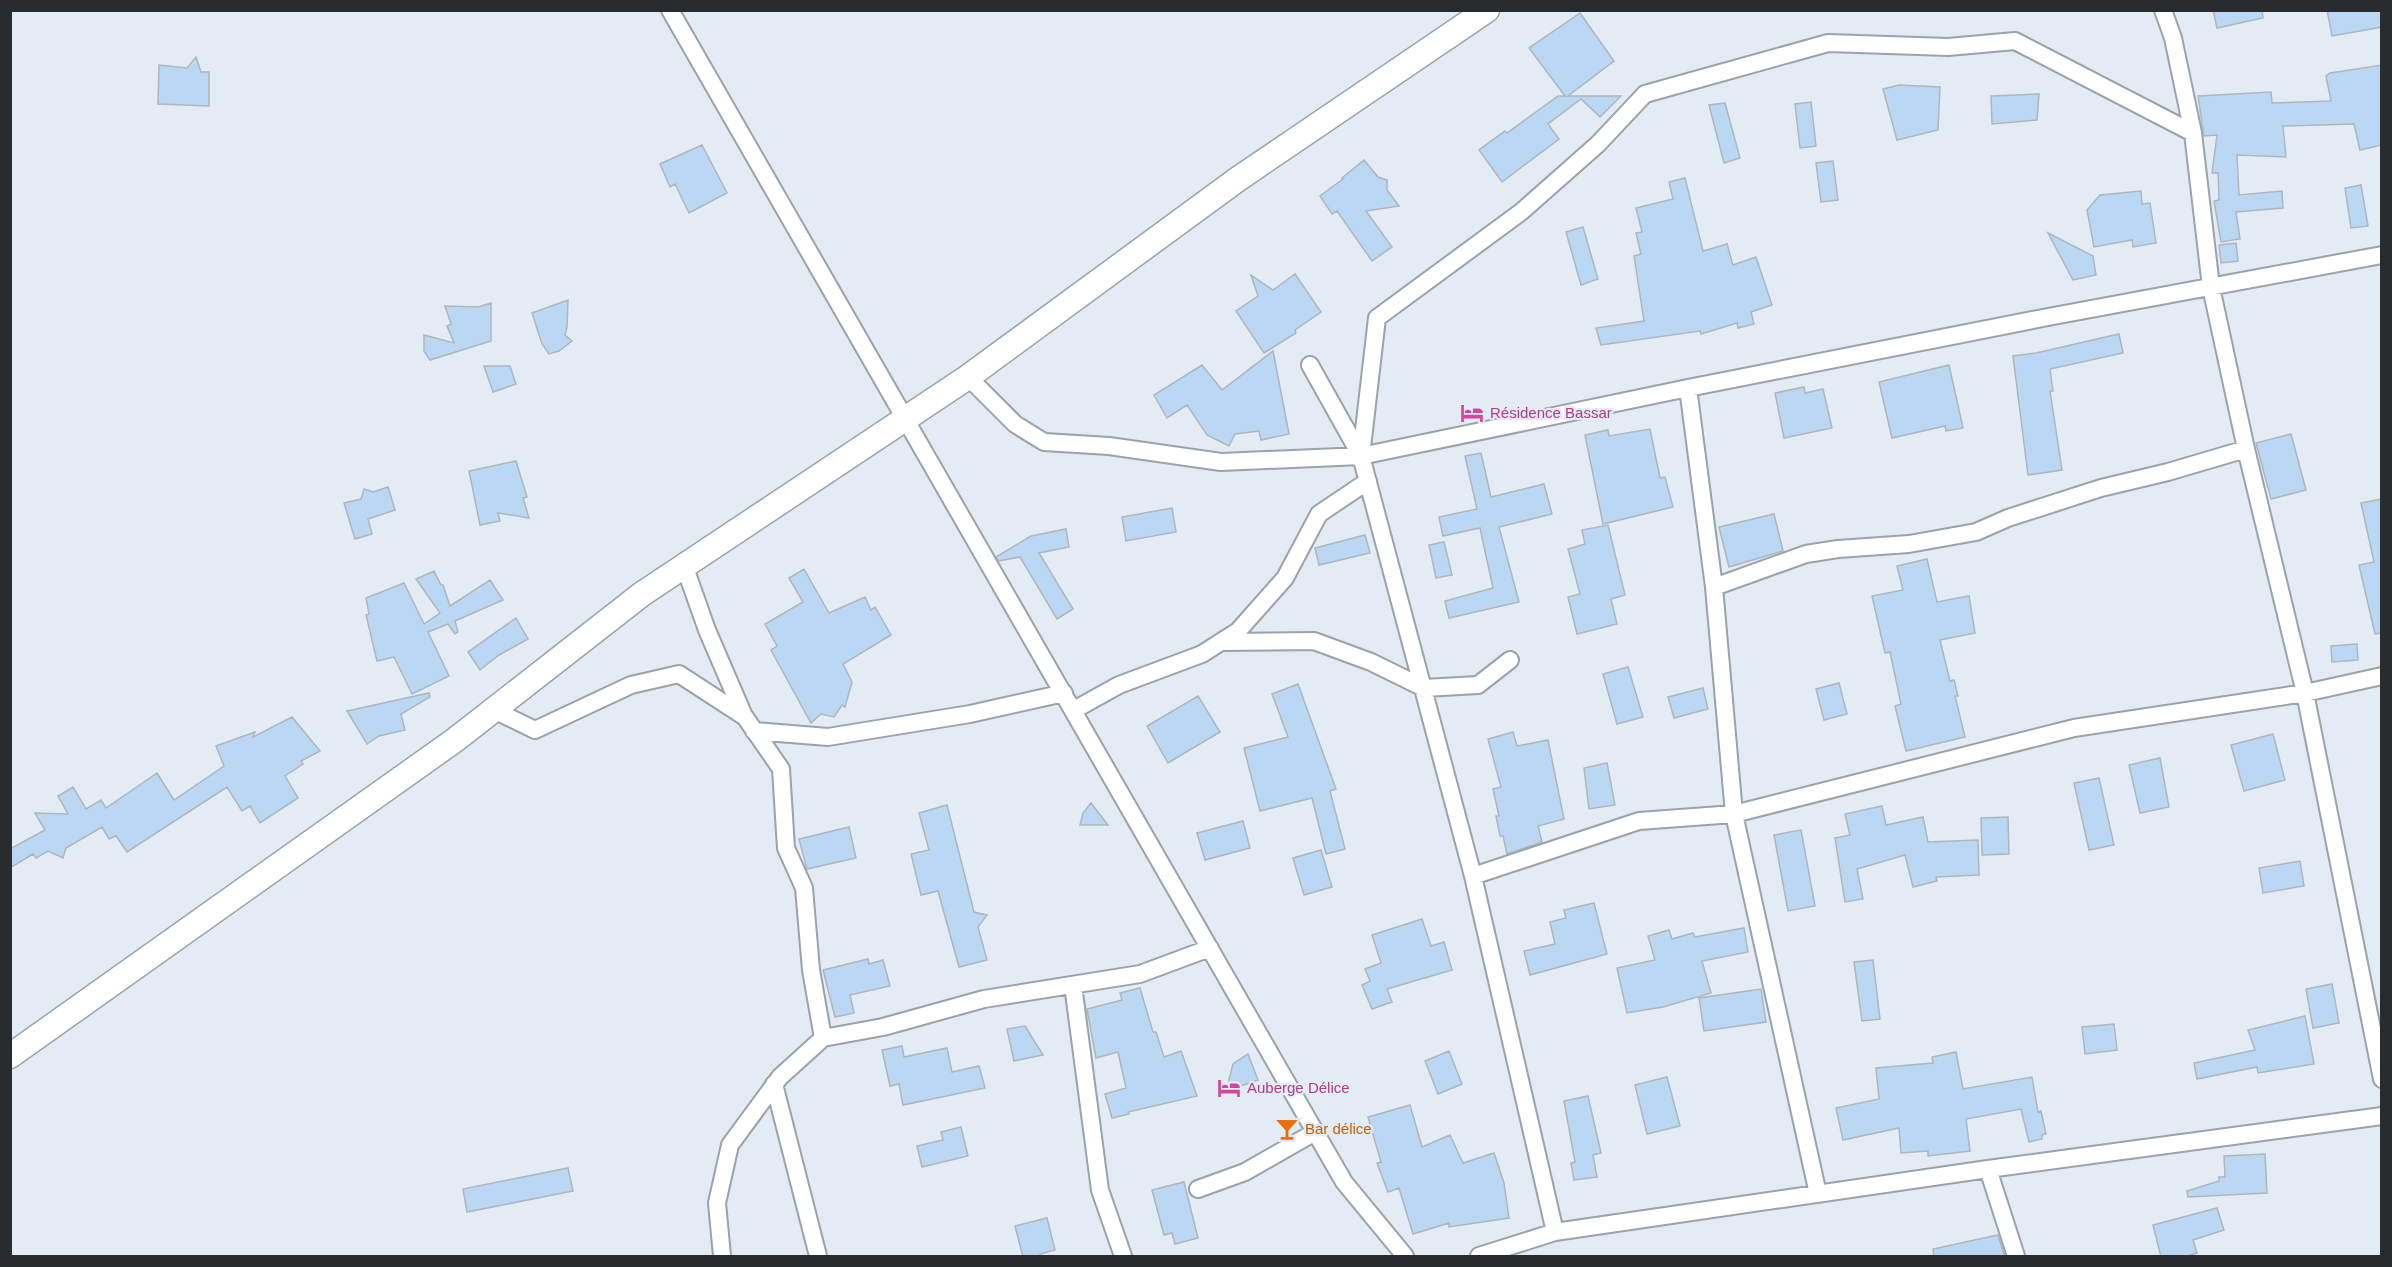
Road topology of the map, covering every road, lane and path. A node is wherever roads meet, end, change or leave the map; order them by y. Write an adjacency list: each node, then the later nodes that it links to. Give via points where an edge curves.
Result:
1 (670, 10): 10 (street)
2 (1487, 10): 8 (street, via 1238,179)
3 (2163, 10): 4 (street, via 2173,38)
4 (2193, 133): 6 (street); 12 (street, via 2015,41 1948,47 1828,43 1645,94 1599,144 1521,212 1377,318)
5 (2382, 255): 6 (street)
6 (2211, 287): 9 (street); 11 (street)
7 (1310, 365): 12 (street)
8 (968, 377): 10 (street); 12 (street, via 1015,424 1044,442 1109,446 1221,462)
9 (1688, 388): 12 (street); 15 (street)
10 (906, 419): 14 (street); 20 (street)
11 (2246, 448): 15 (street, via 2101,488 1976,532 1909,544 1806,554); 21 (street)
12 (1361, 456): 13 (street)
13 (1368, 481): 16 (street, via 1319,514 1284,578 1238,631); 19 (street)
14 (684, 566): 22 (street, via 642,594); 24 (street)
15 (1714, 587): 26 (street)
16 (1221, 642): 19 (street, via 1314,640); 23 (street, via 1202,654 1119,685)
17 (1510, 660): 19 (street, via 1478,685)
18 (2382, 676): 21 (street)
19 (1424, 688): 27 (street)
20 (1064, 693): 23 (street); 25 (street, via 970,714 828,736)
21 (2305, 693): 26 (street, via 2074,728); 32 (street)
22 (494, 710): 24 (street, via 535,730 631,685 680,674); 31 (street)
23 (1074, 710): 28 (street)
24 (745, 717): 25 (street)
25 (754, 731): 30 (street, via 781,769 786,848 804,888 811,970)
26 (1734, 814): 27 (street, via 1639,821); 38 (street)
27 (1473, 876): 39 (street)
28 (1210, 948): 29 (street, via 1140,974); 35 (street)
29 (1072, 985): 30 (street, via 984,999 883,1027); 42 (street, via 1100,1190)
30 (823, 1038): 33 (street)
31 (10, 1056)
32 (2382, 1079)
33 (774, 1084): 40 (street, via 730,1145 717,1203); 41 (street)
34 (2382, 1116): 36 (street)
35 (1316, 1132): 37 (street, via 1245,1172); 43 (street, via 1344,1182)
36 (1988, 1169): 38 (street); 45 (street)
37 (1198, 1189)
38 (1818, 1194): 39 (street)
39 (1555, 1232): 44 (street)
40 (722, 1257)
41 (818, 1257)
42 (1123, 1257)
43 (1405, 1257)
44 (1479, 1257)
45 (2016, 1257)

